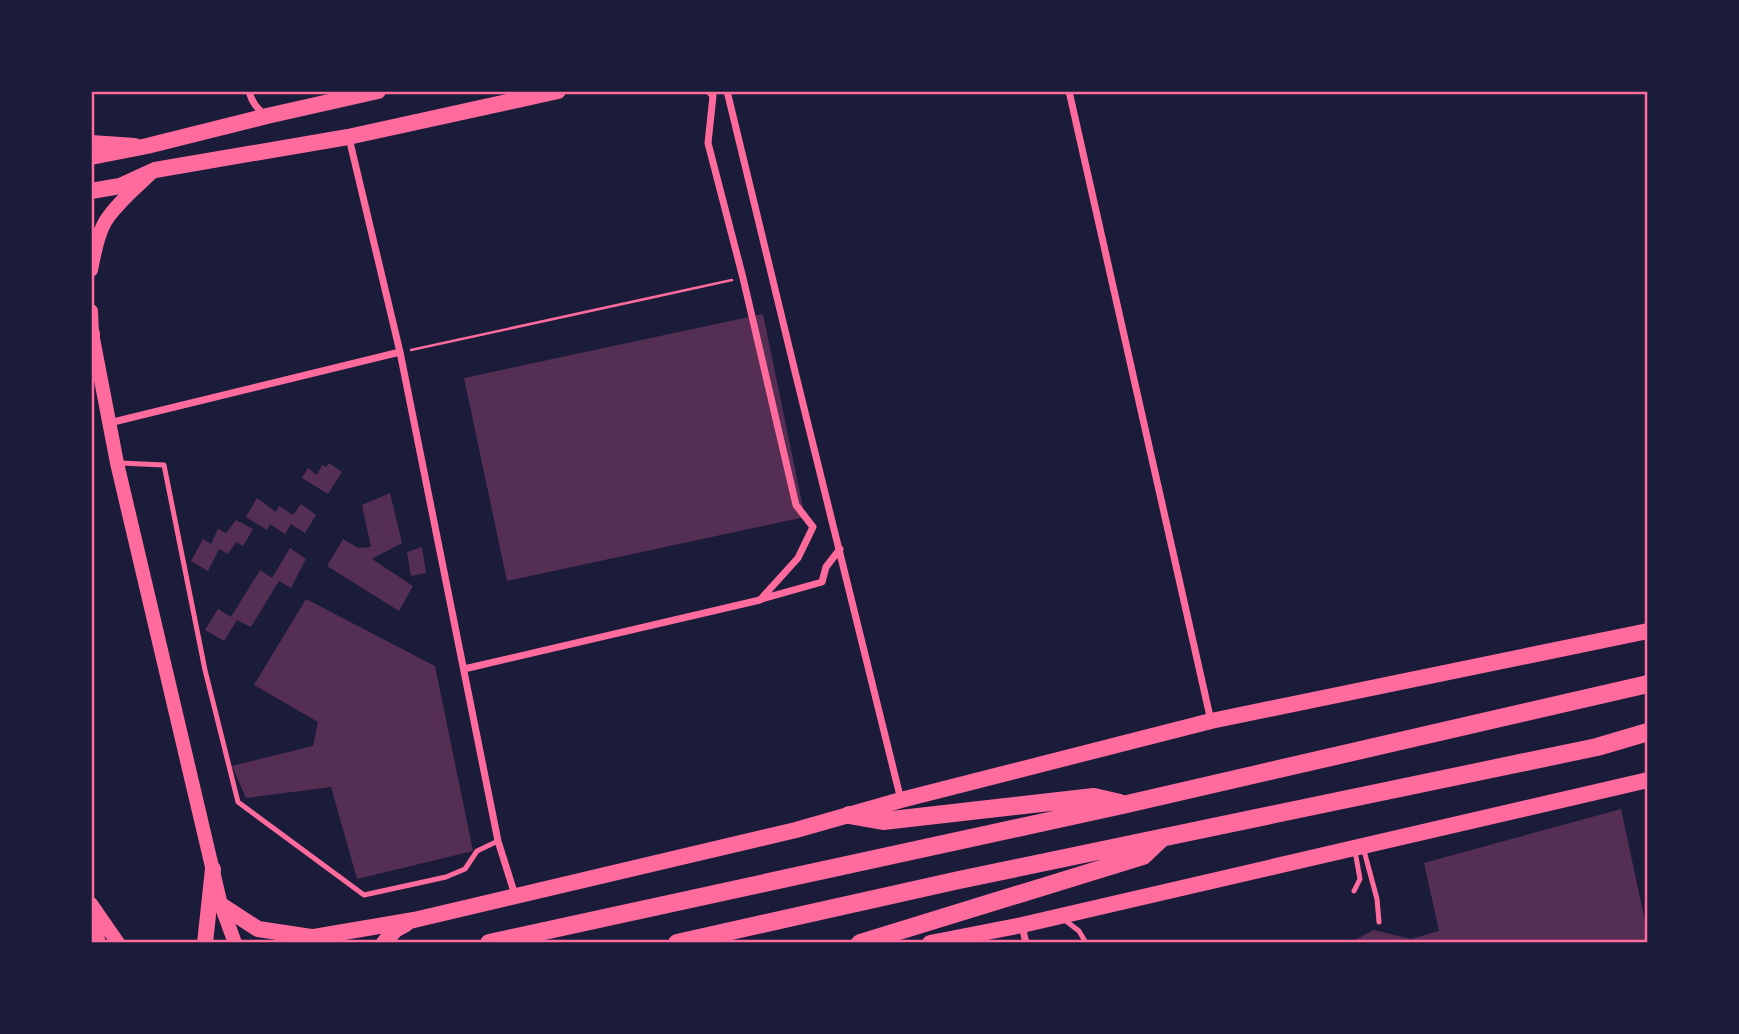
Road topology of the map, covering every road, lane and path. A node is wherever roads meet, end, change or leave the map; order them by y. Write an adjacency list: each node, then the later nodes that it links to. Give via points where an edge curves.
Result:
1 (249, 91): 7 (street)
2 (378, 91): 7 (main road)
3 (558, 91): 8 (main road)
4 (709, 91): 15 (street, via 713,96 708,143)
5 (727, 91): 21 (street)
6 (1069, 91): 28 (street)
7 (267, 116): 10 (main road)
8 (348, 137): 12 (main road); 18 (street)
9 (91, 142): 10 (main road)
10 (147, 146): 11 (main road)
11 (91, 157)
12 (155, 170): 13 (main road, via 120,186); 14 (main road, via 104,223)
13 (91, 191)
14 (91, 270)
15 (743, 278): 18 (path); 22 (street, via 796,505 813,527 798,558)
16 (91, 311): 17 (main road)
17 (91, 331): 19 (main road)
18 (400, 352): 19 (street); 24 (street)
19 (108, 423): 20 (main road)
20 (117, 463): 37 (lane, via 164,465 205,670 238,802 364,895 446,877 465,869 477,851); 39 (main road)
21 (840, 549): 22 (street, via 826,566 821,582); 33 (street)
22 (760, 600): 24 (street)
23 (1648, 631): 28 (main road)
24 (464, 669): 37 (street)
25 (1648, 674): 27 (highway)
26 (1648, 684): 27 (highway)
27 (1629, 688): 34 (highway)
28 (1211, 721): 33 (main road)
29 (1648, 732): 31 (highway)
30 (1648, 741): 31 (highway)
31 (1597, 747): 36 (highway)
32 (1648, 782): 38 (main road)
33 (901, 800): 35 (main road)
34 (1127, 804): 35 (highway, via 1094,797 883,821); 56 (highway)
35 (849, 815): 41 (main road)
36 (1163, 837): 57 (highway); 58 (highway, via 1143,856)
37 (498, 841): 41 (street)
38 (1358, 846): 40 (lane, via 1360,879); 44 (main road); 46 (lane, via 1377,899)
39 (213, 869): 43 (main road); 52 (main road)
40 (1354, 891)
41 (515, 896): 45 (main road)
42 (91, 905): 48 (main road); 51 (main road)
43 (221, 905): 49 (main road, via 258,929); 53 (main road)
44 (1060, 916): 47 (main road); 61 (lane)
45 (414, 920): 49 (main road); 55 (main road)
46 (1379, 922)
47 (1022, 925): 59 (main road); 60 (street)
48 (92, 928): 50 (main road)
49 (314, 937): 54 (main road)
50 (99, 943)
51 (118, 943)
52 (205, 943)
53 (235, 943)
54 (296, 943)
55 (383, 943)
56 (489, 943)
57 (677, 943)
58 (860, 943)
59 (930, 943)
60 (1026, 943)
61 (1086, 943)

